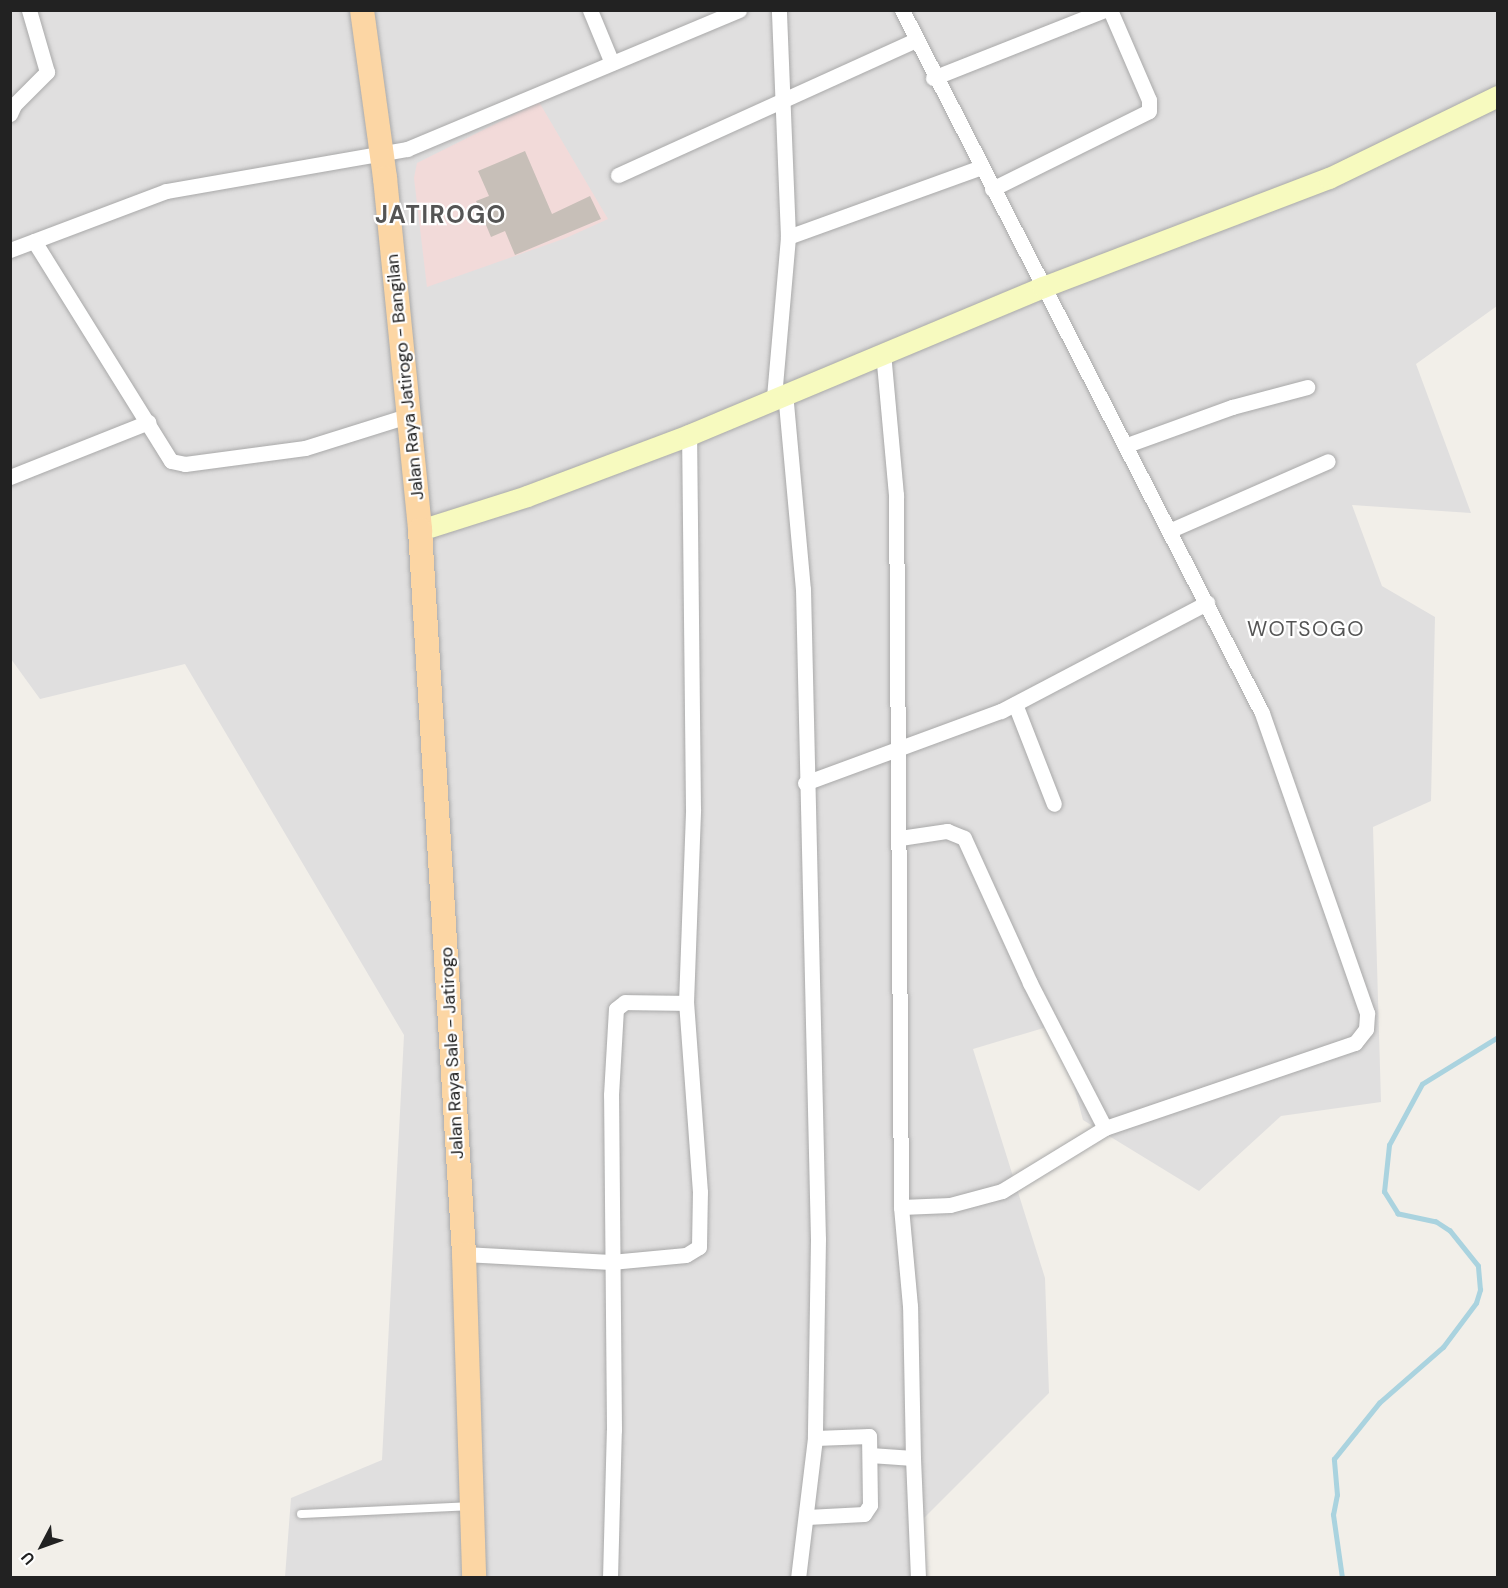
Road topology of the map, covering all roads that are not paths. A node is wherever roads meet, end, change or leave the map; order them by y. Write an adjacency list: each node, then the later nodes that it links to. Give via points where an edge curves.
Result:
1 (29, 10): 14 (street, via 46,72)
2 (362, 10): 15 (main road, Jalan Raya Jatirogo - Bangilan)
3 (590, 10): 10 (street)
4 (739, 10): 10 (street)
5 (780, 10): 13 (street)
6 (902, 10): 9 (street)
7 (1105, 10): 11 (street)
8 (1110, 10): 18 (street, via 1149,100 1149,111)
9 (916, 40): 11 (street); 13 (street)
10 (612, 63): 15 (street, via 407,149)
11 (933, 78): 16 (street)
12 (1497, 96): 22 (main road, via 1329,178)
13 (784, 102): 17 (street); 19 (street)
14 (10, 114)
15 (382, 153): 20 (street, via 166,191); 26 (main road, Jalan Raya Jatirogo - Bangilan)
16 (979, 168): 18 (street); 19 (street)
17 (618, 175)
18 (992, 189): 22 (street)
19 (788, 237): 25 (street)
20 (34, 241): 21 (street); 27 (street)
21 (10, 250)
22 (1043, 287): 23 (main road); 29 (street)
23 (883, 353): 25 (main road); 36 (street, via 896,495)
24 (1307, 387): 29 (street, via 1232,407)
25 (779, 395): 28 (main road); 37 (street, via 803,589)
26 (407, 416): 27 (street, via 305,448 185,464 171,461 163,453); 32 (main road, Jalan Raya Jatirogo - Bangilan)
27 (148, 422): 31 (street)
28 (689, 435): 32 (main road, via 527,496); 40 (street, via 693,809)
29 (1127, 445): 33 (street)
30 (1328, 461): 33 (street)
31 (10, 477)
32 (420, 530): 43 (main road, Jalan Raya Sale - Jatirogo)
33 (1171, 530): 34 (street)
34 (1207, 603): 35 (street); 41 (street, via 1262,713 1367,1013 1366,1029 1355,1043)
35 (1015, 704): 36 (street); 38 (street)
36 (899, 751): 37 (street); 39 (street)
37 (805, 783): 45 (street, via 818,1239)
38 (1054, 804)
39 (900, 838): 41 (street, via 947,831 964,838 1030,983); 42 (street)
40 (686, 1003): 44 (street, via 625,1002 616,1009 610,1095); 44 (street, via 700,1192 699,1247 686,1255)
41 (1105, 1128): 42 (street, via 1002,1191 950,1205)
42 (902, 1207): 47 (street, via 910,1306)
43 (464, 1254): 44 (street); 48 (main road, Jalan Raya Sale - Jatirogo)
44 (611, 1262): 52 (street, via 614,1430)
45 (815, 1438): 46 (street, via 865,1434 869,1436); 50 (street)
46 (870, 1455): 47 (street); 50 (street, via 868,1512)
47 (913, 1458): 54 (street)
48 (470, 1506): 49 (lane); 51 (main road, Jalan Raya Sale - Jatirogo)
49 (301, 1514)
50 (807, 1517): 53 (street)
51 (474, 1578)
52 (609, 1578)
53 (798, 1578)
54 (918, 1578)

